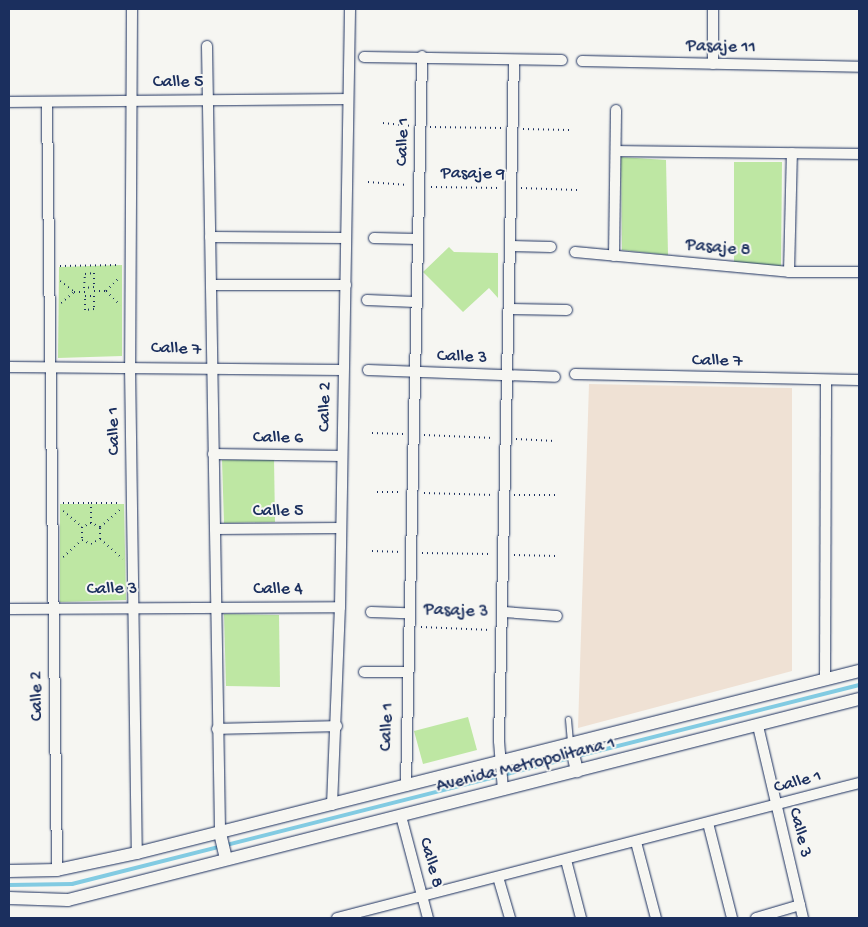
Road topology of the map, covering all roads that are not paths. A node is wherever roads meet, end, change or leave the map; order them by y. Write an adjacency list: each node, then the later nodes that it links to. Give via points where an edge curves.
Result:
1 (132, 9): 14 (street, Calle 1)
2 (350, 9): 13 (street, Calle 2)
3 (713, 9): 10 (street)
4 (208, 46): 12 (street)
5 (422, 56): 6 (street); 7 (street); 24 (street, Calle 1)
6 (364, 57)
7 (514, 60): 8 (street); 25 (street)
8 (562, 60)
9 (582, 61): 10 (street, Pasaje 11)
10 (713, 64): 11 (street, Pasaje 11)
11 (859, 67)
12 (208, 99): 13 (street, Calle 5); 14 (street, Calle 5); 21 (street)
13 (347, 99): 22 (street, Calle 2)
14 (132, 100): 16 (street, Calle 5); 37 (street, Calle 1)
15 (9, 102): 16 (street, Calle 5)
16 (47, 103): 39 (street, Calle 2)
17 (616, 110): 18 (street)
18 (616, 151): 19 (street); 28 (street)
19 (792, 153): 20 (street); 29 (street)
20 (859, 154)
21 (210, 237): 22 (street); 31 (street)
22 (346, 238): 32 (street, Calle 2)
23 (374, 238): 24 (street)
24 (417, 239): 34 (street, Calle 1)
25 (511, 246): 26 (street); 35 (street)
26 (551, 247)
27 (575, 252): 28 (street, Pasaje 8)
28 (614, 256): 29 (street, Pasaje 8)
29 (789, 272): 30 (street, Pasaje 8)
30 (859, 272)
31 (211, 284): 32 (street); 40 (street)
32 (346, 285): 41 (street, Calle 2)
33 (367, 300): 34 (street)
34 (415, 302): 43 (street, Calle 1)
35 (510, 309): 36 (street); 45 (street)
36 (567, 310)
37 (130, 365): 39 (street, Calle 7); 40 (street, Calle 7); 53 (street, Calle 1)
38 (9, 366): 39 (street, Calle 7)
39 (50, 368): 56 (street, Calle 2)
40 (212, 368): 41 (street, Calle 7); 49 (street)
41 (343, 370): 50 (street, Calle 2)
42 (368, 370): 43 (street, Calle 3)
43 (414, 372): 45 (street, Calle 3); 60 (street, Calle 1)
44 (575, 374): 47 (street, Calle 7)
45 (508, 376): 46 (street, Calle 3); 59 (street)
46 (555, 377)
47 (826, 380): 48 (street, Calle 7); 65 (street)
48 (859, 380)
49 (214, 454): 50 (street, Calle 6); 52 (street)
50 (342, 456): 51 (street, Calle 2)
51 (341, 528): 52 (street, Calle 5); 55 (street, Calle 2)
52 (214, 529): 54 (street)
53 (135, 606): 54 (street, Calle 3); 56 (street, Calle 3); 83 (street, Calle 1)
54 (215, 606): 55 (street, Calle 4); 70 (street)
55 (340, 607): 68 (street, Calle 2)
56 (54, 608): 57 (street, Calle 3); 86 (street, Calle 2)
57 (9, 609)
58 (371, 612): 60 (street, Pasaje 3)
59 (504, 612): 61 (street, Pasaje 3); 72 (street)
60 (407, 613): 64 (street, Calle 1)
61 (557, 616)
62 (859, 671): 65 (street, Avenida Metropolitana 1)
63 (364, 672): 64 (street)
64 (406, 672): 75 (street, Calle 1, via 403,769)
65 (825, 679): 71 (street, Avenida Metropolitana 1)
66 (859, 699): 69 (street, Avenida Metropolitana 1)
67 (568, 719): 71 (lane)
68 (337, 726): 70 (street); 77 (street, Calle 2)
69 (758, 726): 73 (street, Avenida Metropolitana 1); 78 (street, Calle 3)
70 (218, 729): 81 (street)
71 (571, 748): 72 (street, Avenida Metropolitana 1); 73 (street)
72 (500, 765): 75 (street, Avenida Metropolitana 1); 76 (street)
73 (576, 768): 76 (street, Avenida Metropolitana 1)
74 (859, 783): 78 (street, Calle 1)
75 (406, 786): 77 (street, Avenida Metropolitana 1)
76 (503, 787): 79 (street, Avenida Metropolitana 1)
77 (332, 805): 81 (street, Avenida Metropolitana 1)
78 (776, 806): 80 (street, Calle 1); 91 (street, Calle 3)
79 (401, 816): 84 (street, Avenida Metropolitana 1); 89 (street, Calle 8)
80 (708, 823): 82 (street, Calle 1); 97 (street)
81 (220, 835): 83 (street, Avenida Metropolitana 1); 84 (street)
82 (636, 842): 85 (street, Calle 1); 96 (street)
83 (137, 853): 86 (street, Avenida Metropolitana 1)
84 (225, 855): 90 (street, Avenida Metropolitana 1, via 68,900)
85 (566, 860): 88 (street, Calle 1); 95 (street)
86 (57, 870): 87 (street, Avenida Metropolitana 1)
87 (9, 871)
88 (498, 877): 89 (street, Calle 1); 94 (street)
89 (423, 897): 92 (street, Calle 1); 93 (street, Calle 8)
90 (9, 898)
91 (800, 905): 98 (street); 99 (street, Calle 3)
92 (341, 918)
93 (428, 918)
94 (510, 918)
95 (580, 918)
96 (656, 918)
97 (732, 918)
98 (756, 918)
99 (803, 918)

